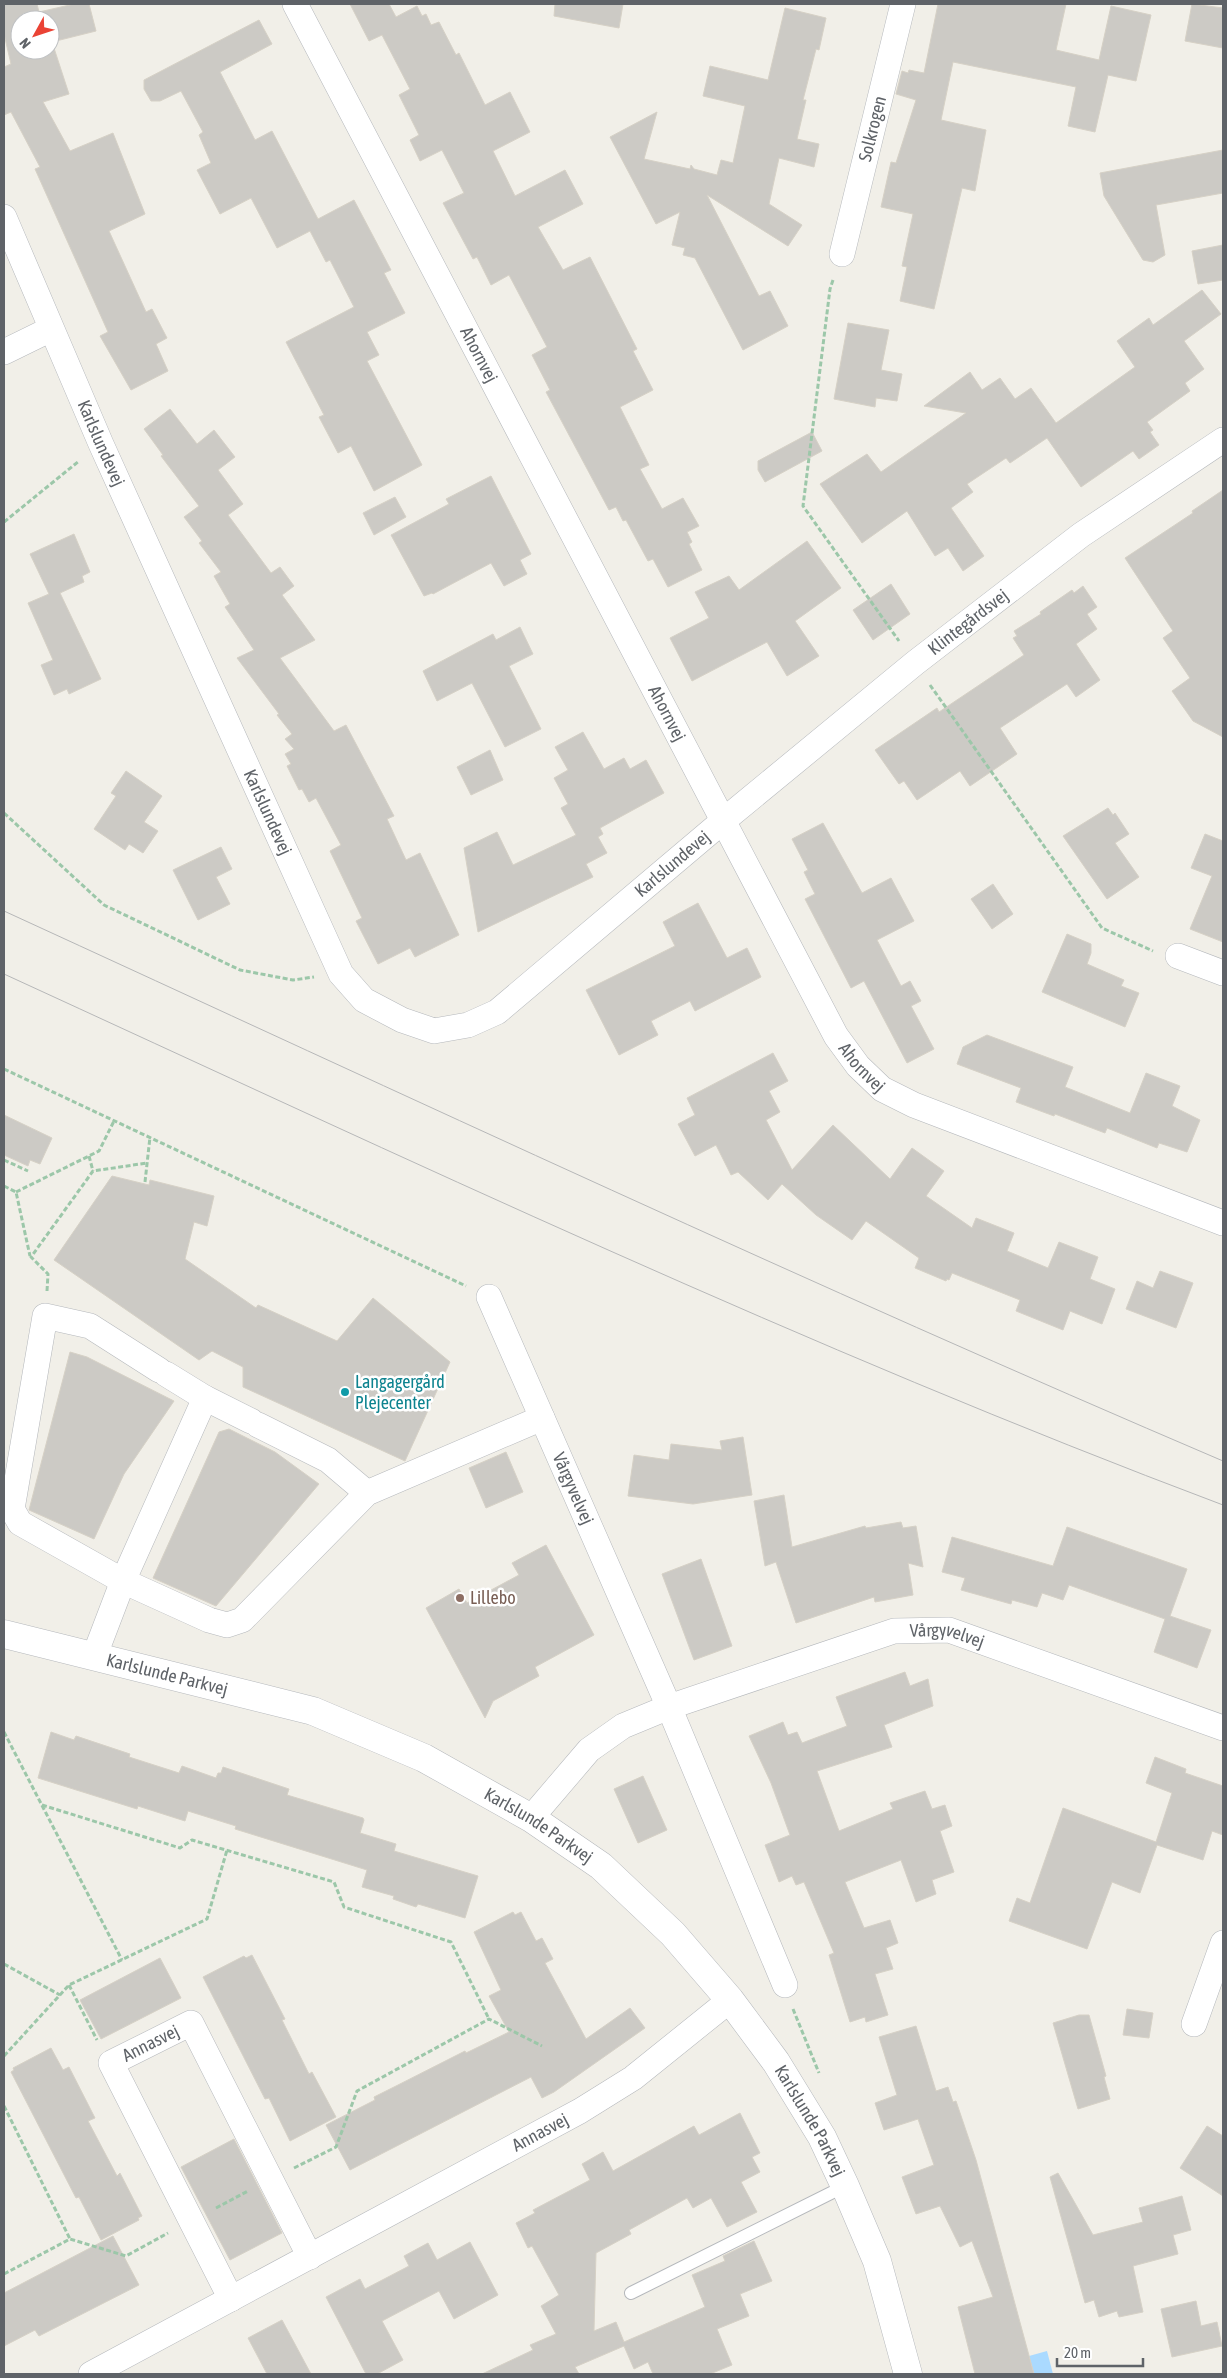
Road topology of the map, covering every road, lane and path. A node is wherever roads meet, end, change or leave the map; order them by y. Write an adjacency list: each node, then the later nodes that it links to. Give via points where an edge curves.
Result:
1 (295, 4): 11 (street, Ahornvej)
2 (903, 4): 4 (street, Solkrogen)
3 (4, 217): 5 (street, Karlslundevej)
4 (842, 254)
5 (51, 329): 6 (street); 8 (street, Karlslundevej)
6 (4, 352)
7 (1223, 440): 11 (street, Klintegårdsvej, via 1081,535 915,664)
8 (100, 444): 9 (path); 14 (street, Karlslundevej)
9 (4, 522)
10 (4, 813): 14 (path, via 104,905 240,970 293,980)
11 (723, 821): 14 (street, Karlslundevej, via 497,1012 468,1025 434,1031 402,1020 364,1000); 26 (street, Ahornvej, via 836,1036 858,1066 882,1088 914,1105)
12 (1178, 956): 13 (street)
13 (1223, 973)
14 (341, 974)
15 (4, 1068): 16 (path)
16 (114, 1120): 17 (path); 18 (path, via 99,1151)
17 (150, 1137): 20 (path); 28 (path)
18 (89, 1156): 22 (path); 25 (path)
19 (4, 1160): 21 (path)
20 (147, 1163): 22 (path); 23 (path)
21 (28, 1171)
22 (93, 1171): 27 (path)
23 (145, 1182)
24 (4, 1186): 25 (path)
25 (16, 1192): 27 (path)
26 (1223, 1222)
27 (30, 1257): 29 (path, via 48,1274)
28 (489, 1297): 31 (street, Vårgyvelvej)
29 (45, 1316): 30 (street, via 90,1326); 33 (street, via 12,1509 20,1523)
30 (205, 1398): 32 (street, via 328,1460); 33 (street, Karlslunde Parkvej)
31 (542, 1418): 32 (street); 36 (street, Vårgyvelvej)
32 (367, 1493): 33 (street, via 242,1620 227,1625 209,1620)
33 (123, 1581): 35 (street, Karlslunde Parkvej)
34 (4, 1634): 35 (street, Karlslunde Parkvej)
35 (94, 1657): 40 (street, Karlslunde Parkvej, via 313,1711 424,1758)
36 (669, 1707): 37 (street, Vårgyvelvej, via 894,1631 948,1630); 40 (street, Vårgyvelvej, via 623,1726 589,1750); 46 (street, Vårgyvelvej)
37 (1223, 1728)
38 (4, 1732): 39 (path)
39 (42, 1805): 41 (path, via 180,1848 192,1840); 43 (path)
40 (531, 1818): 48 (street, Karlslunde Parkvej, via 600,1866 673,1934)
41 (227, 1850): 43 (path, via 207,1919); 49 (path, via 334,1882 344,1907 451,1942)
42 (1223, 1943): 50 (street)
43 (122, 1960): 45 (path)
44 (4, 1964): 47 (path)
45 (69, 1985): 47 (path); 52 (path)
46 (785, 1985)
47 (60, 1995): 51 (path)
48 (730, 2000): 54 (street, Karlslunde Parkvej, via 776,2062 822,2137); 56 (street, Annasvej, via 633,2078 580,2111)
49 (489, 2019)
50 (1194, 2024)
51 (4, 2056)
52 (111, 2063): 56 (street, Annasvej, via 191,2023); 58 (street, Annasvej)
53 (4, 2106): 55 (path)
54 (845, 2186): 57 (lane, Karlslunde Parkvej); 60 (street, Karlslunde Parkvej, via 876,2261)
55 (70, 2239)
56 (310, 2257): 58 (street, Annasvej)
57 (631, 2293)
58 (231, 2299): 59 (street, Annasvej)
59 (96, 2373)
60 (908, 2374)

